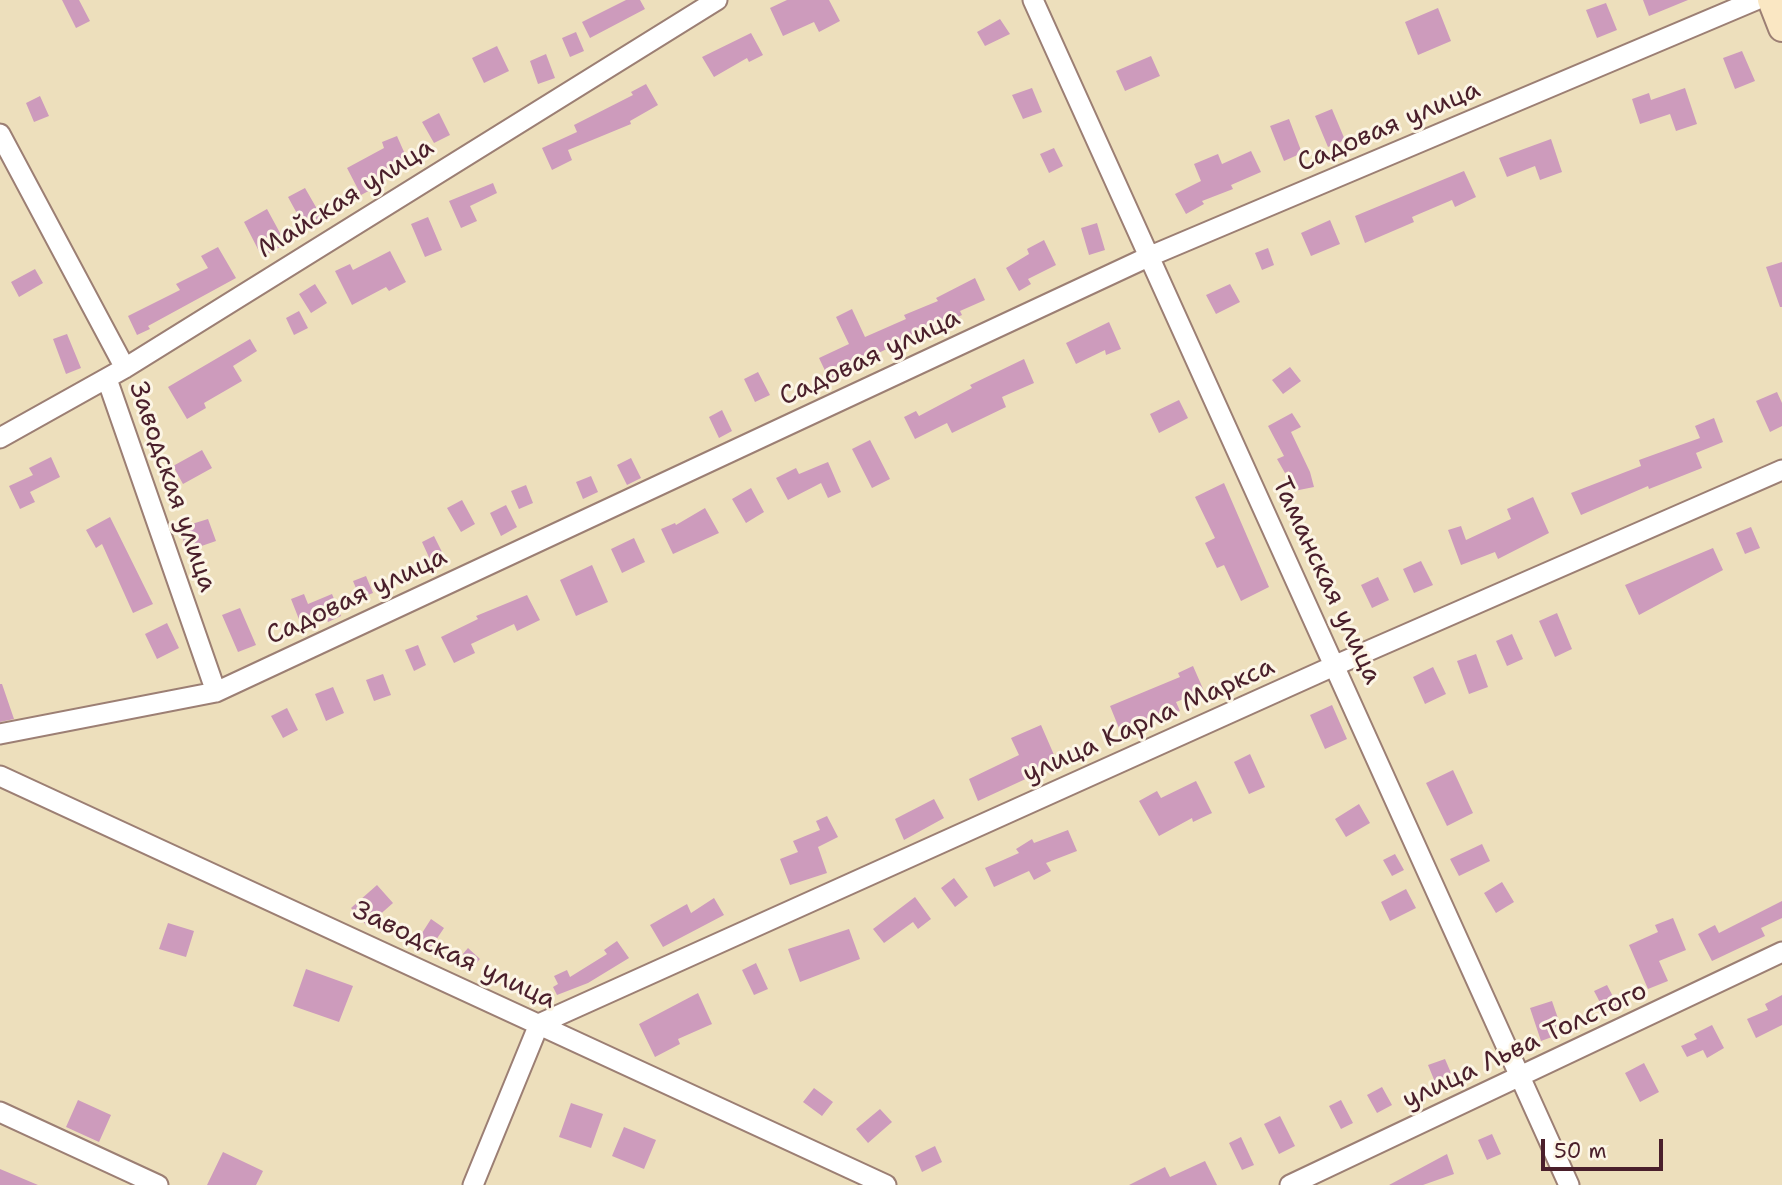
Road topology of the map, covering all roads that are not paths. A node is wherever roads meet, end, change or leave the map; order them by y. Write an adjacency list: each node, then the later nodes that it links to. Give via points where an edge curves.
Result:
1 (717, 0): 8 (street, Майская улица)
2 (1033, 0): 7 (street, Таманская улица)
3 (1756, 0): 7 (street, Садовая улица)
4 (1770, 0): 5 (street)
5 (1782, 28)
6 (0, 134): 8 (street, Заводская улица)
7 (1148, 257): 12 (street, Таманская улица); 13 (street, Садовая улица)
8 (125, 368): 9 (street, Майская улица)
9 (107, 379): 10 (street, Майская улица); 13 (street, Заводская улица)
10 (0, 438)
11 (1782, 470): 12 (street, улица Карла Маркса)
12 (1336, 665): 17 (street, улица Карла Маркса); 18 (street, Таманская улица)
13 (216, 692): 14 (street, Садовая улица)
14 (0, 734)
15 (0, 775): 17 (street, Заводская улица)
16 (1782, 953): 18 (street, улица Льва Толстого)
17 (539, 1024): 21 (street); 22 (street, Заводская улица)
18 (1519, 1079): 23 (street, улица Льва Толстого); 24 (street, Таманская улица)
19 (0, 1112): 20 (street)
20 (158, 1185)
21 (473, 1185)
22 (886, 1185)
23 (1290, 1185)
24 (1569, 1185)

